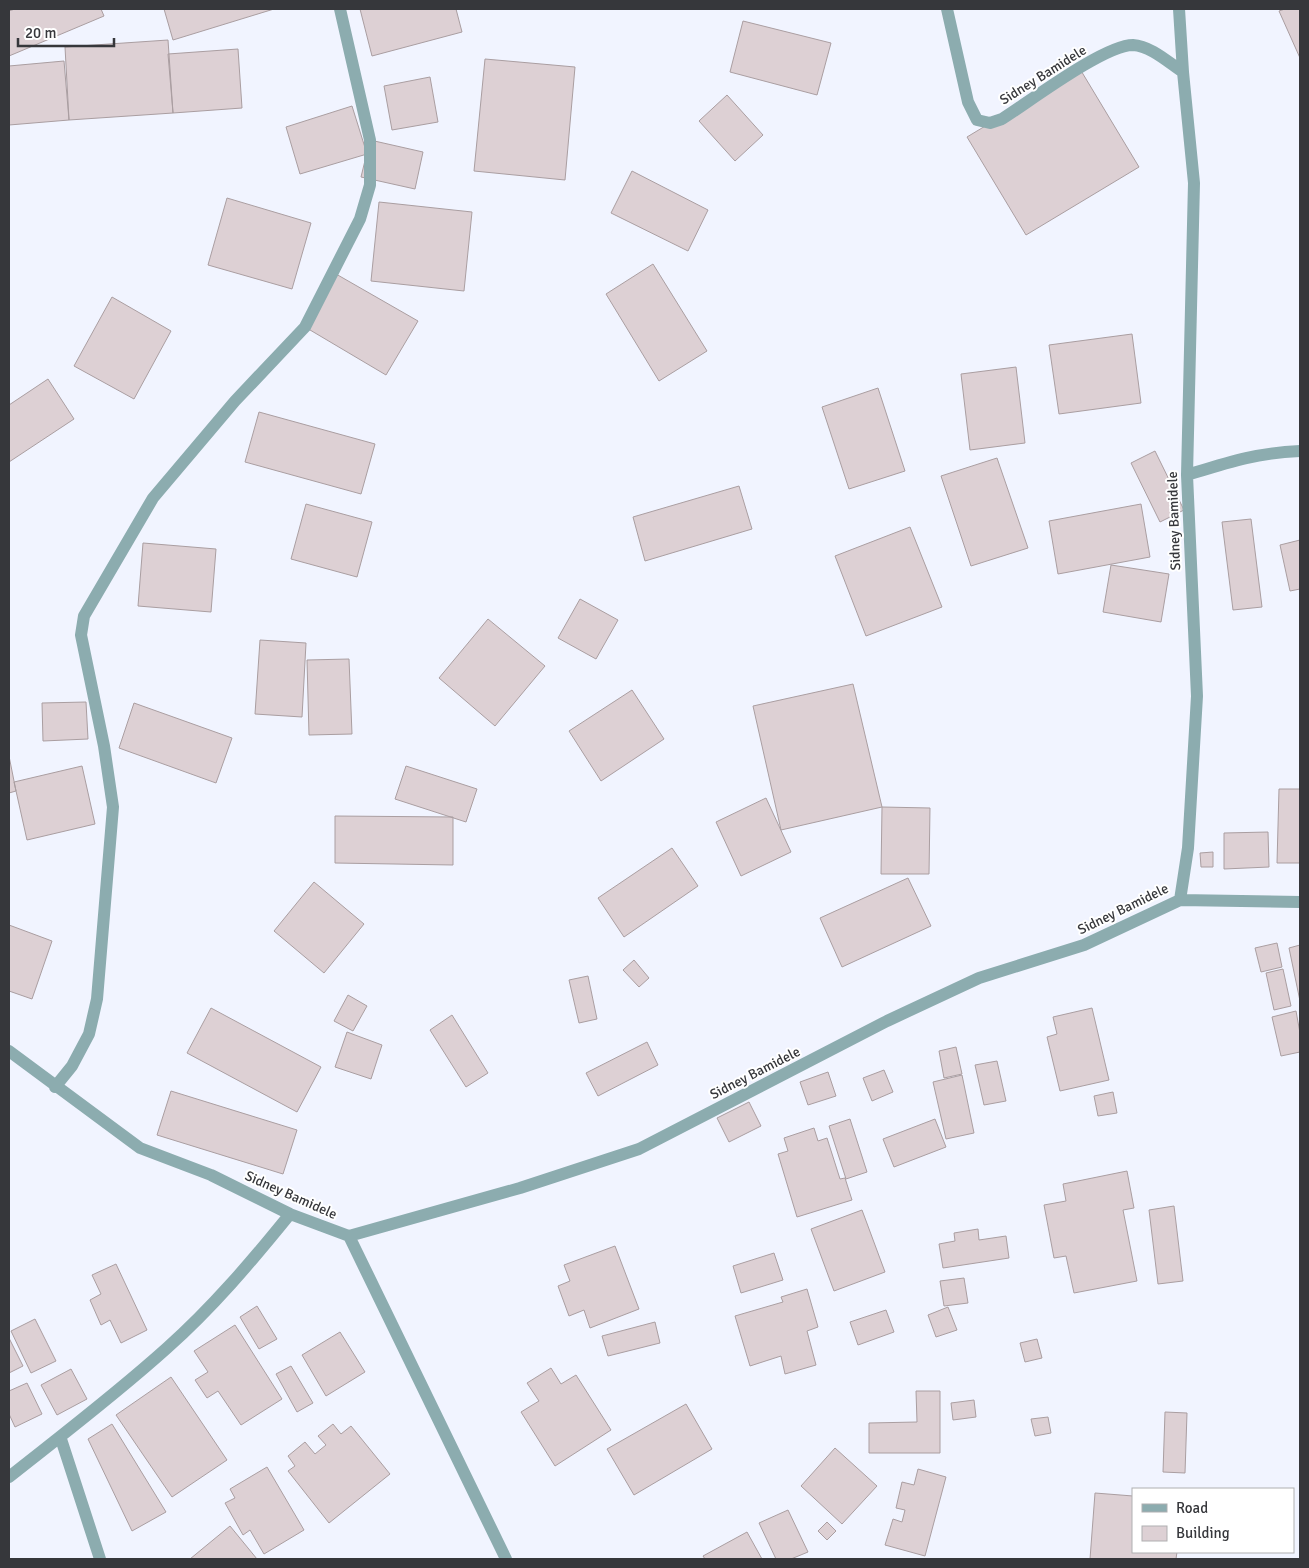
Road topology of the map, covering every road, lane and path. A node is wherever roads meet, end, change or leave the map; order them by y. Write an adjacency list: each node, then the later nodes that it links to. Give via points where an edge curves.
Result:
1 (340, 9): 10 (street, via 370,140 370,185 360,219 305,327 235,401 153,498 84,616 81,635 104,746 112,807 91,1025 72,1066)
2 (947, 9): 4 (street, Sidney Bamidele, via 968,102 976,120 990,123 1002,119 1073,71 1120,47 1134,45 1150,50)
3 (1179, 9): 4 (street)
4 (1184, 72): 6 (street, Sidney Bamidele, via 1194,183)
5 (1300, 451): 6 (street, via 1242,457)
6 (1187, 475): 7 (street, Sidney Bamidele, via 1197,696 1188,848)
7 (1180, 900): 8 (street); 12 (street, Sidney Bamidele, via 1084,946 979,978 887,1021 639,1149 520,1188)
8 (1300, 902)
9 (9, 1052): 10 (street, Sidney Bamidele)
10 (55, 1087): 11 (street, Sidney Bamidele, via 140,1148 211,1175)
11 (290, 1214): 12 (street, Sidney Bamidele); 13 (street, via 248,1266 168,1347)
12 (349, 1236): 16 (street)
13 (61, 1439): 14 (street); 15 (street)
14 (9, 1477)
15 (100, 1559)
16 (506, 1559)

